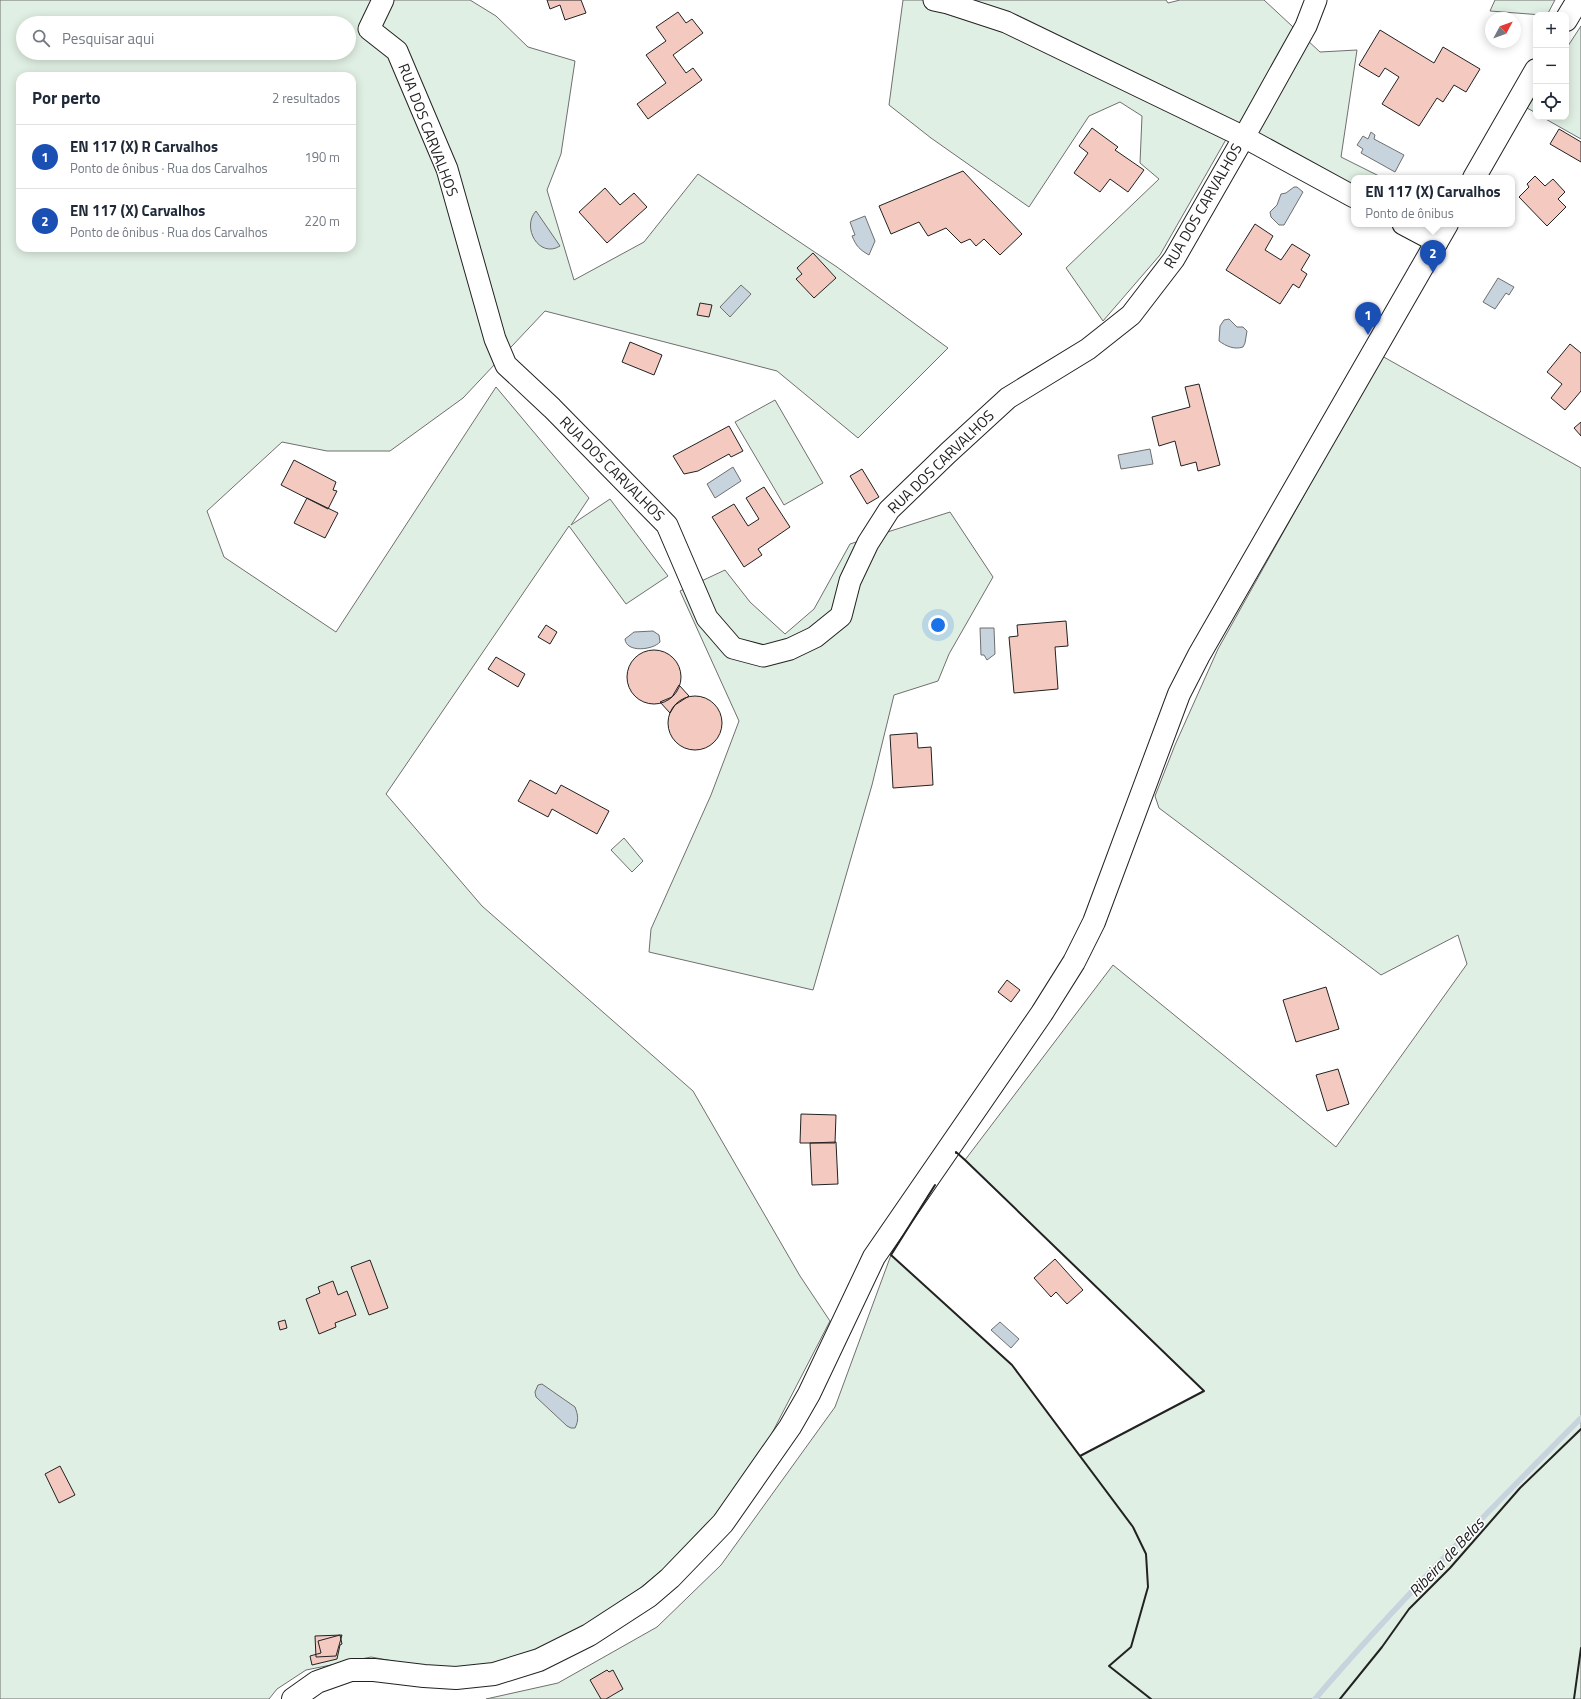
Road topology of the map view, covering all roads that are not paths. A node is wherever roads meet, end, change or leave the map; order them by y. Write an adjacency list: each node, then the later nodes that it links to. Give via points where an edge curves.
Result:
1 (383, 0): 7 (street, RUA DOS CARVALHOS, via 369,28 397,52 444,162 501,357 506,365 667,525 707,618 733,648 762,656 790,649 815,637 841,616 850,581 868,542 890,510 1008,398 1088,349 1131,315 1174,259)
2 (934, 0): 7 (street, RUA DOS CARVALHOS, via 1006,22)
3 (1316, 0): 7 (street, via 1306,26)
4 (1578, 0): 5 (main road)
5 (1569, 15)
6 (1533, 75): 8 (main road)
7 (1244, 137): 9 (street, RUA DOS CARVALHOS)
8 (1476, 175)
9 (1351, 195)
10 (1416, 227): 11 (street)
11 (1442, 233): 12 (main road, via 1199,655 1177,701 1094,922 1074,962 1042,1013 874,1257 809,1394 790,1427 723,1523 650,1596 589,1635 539,1660 494,1674 456,1678 351,1670 323,1680)
12 (293, 1699)

